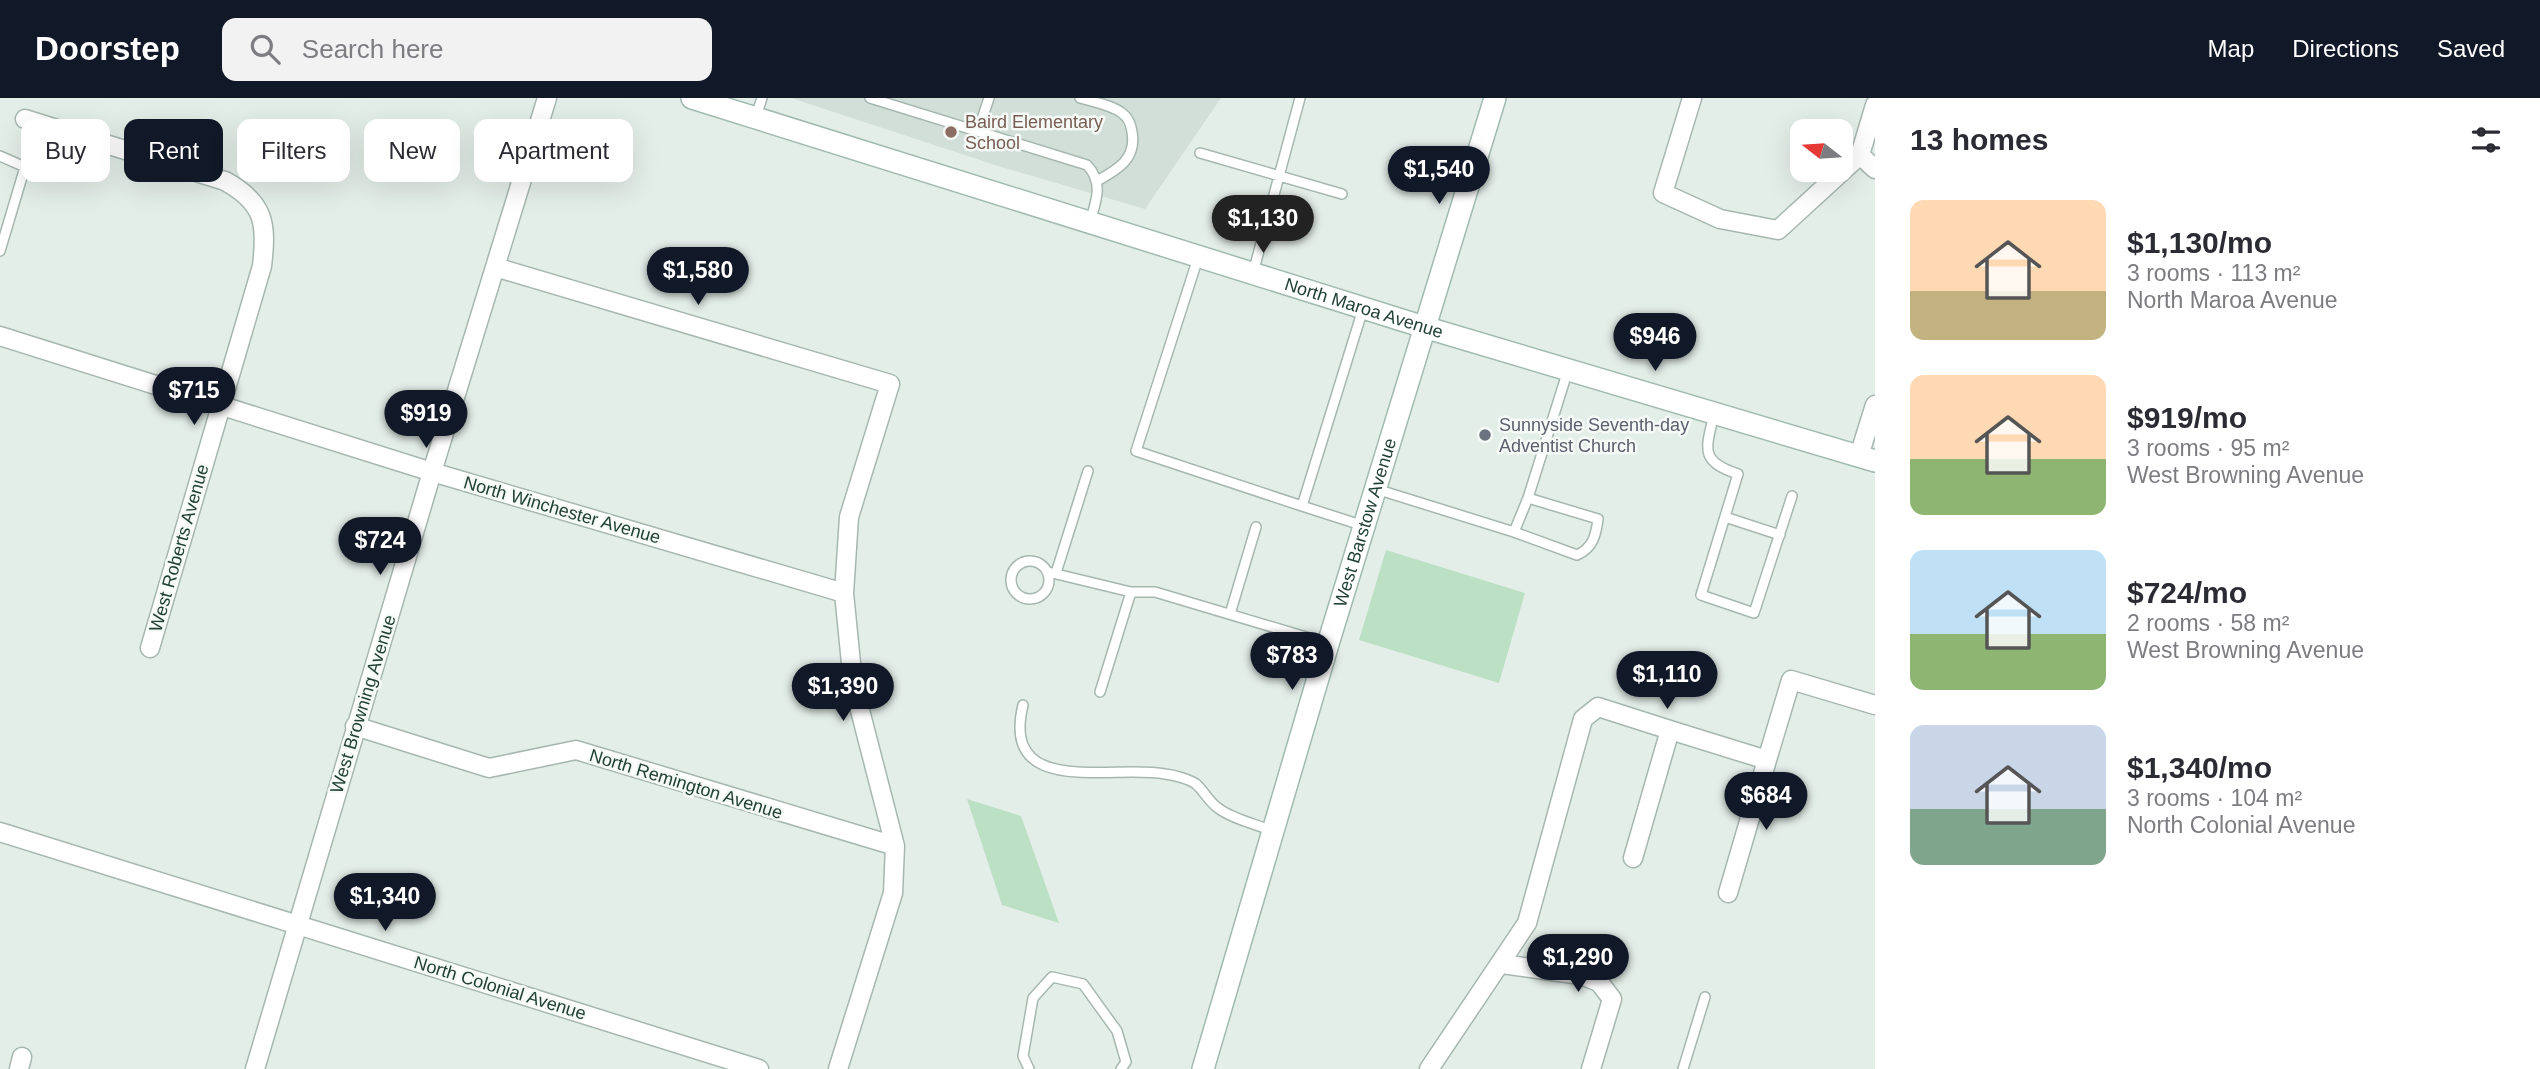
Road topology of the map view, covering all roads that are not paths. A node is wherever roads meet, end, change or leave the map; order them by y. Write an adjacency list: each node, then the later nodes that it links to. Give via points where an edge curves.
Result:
1 (547, 98): 23 (street, West Browning Avenue)
2 (692, 98): 10 (main road, North Maroa Avenue)
3 (870, 98): 11 (lane)
4 (989, 98): 11 (lane)
5 (1080, 98): 18 (lane, via 1120,111 1132,129 1133,146 1122,167)
6 (1300, 98): 17 (lane)
7 (1495, 98): 26 (main road, West Barstow Avenue)
8 (1692, 98): 14 (street, via 1663,193 1720,219 1778,230)
9 (1875, 105): 14 (street)
10 (759, 108): 20 (main road, North Maroa Avenue)
11 (978, 131): 18 (lane, via 1087,165)
12 (110, 145): 29 (street, West Roberts Avenue, via 225,181 257,206 266,235 262,266)
13 (1200, 153): 17 (lane)
14 (1860, 155): 16 (street)
15 (0, 156): 21 (lane, via 25,167)
16 (1875, 169)
17 (1280, 176): 19 (lane); 24 (lane)
18 (1097, 181): 20 (lane, via 1099,193)
19 (1342, 194)
20 (1090, 222): 22 (main road, North Maroa Avenue)
21 (0, 251)
22 (1198, 256): 24 (main road, North Maroa Avenue); 38 (lane, via 1136,451)
23 (495, 267): 34 (street, West Browning Avenue); 46 (street, via 890,384 849,517)
24 (1253, 273): 25 (main road, North Maroa Avenue)
25 (1363, 308): 26 (main road, North Maroa Avenue); 38 (lane)
26 (1424, 327): 28 (main road, North Maroa Avenue); 35 (main road, West Barstow Avenue)
27 (1, 339): 29 (street, North Winchester Avenue)
28 (1568, 370): 31 (main road, North Maroa Avenue); 37 (lane)
29 (221, 405): 34 (street, North Winchester Avenue); 49 (street, West Roberts Avenue)
30 (1875, 405): 32 (street)
31 (1714, 412): 32 (main road, North Maroa Avenue); 39 (lane, via 1706,451 1712,461 1738,474)
32 (1867, 458)
33 (1087, 471): 44 (lane)
34 (432, 472): 46 (street, North Winchester Avenue); 53 (street, West Browning Avenue)
35 (1376, 489): 40 (main road, West Barstow Avenue); 42 (lane)
36 (1792, 496): 43 (lane)
37 (1528, 498): 42 (lane); 42 (lane, via 1598,519 1595,538 1577,555)
38 (1302, 506): 40 (lane)
39 (1725, 517): 43 (lane); 43 (lane, via 1701,596 1754,613)
40 (1364, 526): 48 (main road, West Barstow Avenue)
41 (1256, 527): 47 (lane)
42 (1514, 532)
43 (1780, 535)
44 (1052, 572): 44 (lane, via 1047,590 1037,598 1019,595 1012,585 1012,573 1027,561); 45 (lane)
45 (1131, 592): 47 (lane, via 1155,592); 50 (lane)
46 (844, 593): 58 (street, via 853,683)
47 (1230, 614): 48 (lane)
48 (1328, 644): 56 (main road, West Barstow Avenue)
49 (150, 648)
50 (1100, 692)
51 (1023, 705): 56 (lane, via 1018,725 1031,759 1092,774 1164,774 1195,783 1219,809)
52 (1875, 705): 55 (street, via 1791,680)
53 (355, 726): 58 (street, North Remington Avenue, via 489,768 576,750); 61 (street, West Browning Avenue)
54 (1670, 730): 55 (street); 59 (street); 62 (street, via 1598,707 1583,719 1527,923)
55 (1767, 760): 60 (street)
56 (1272, 831): 70 (main road, West Barstow Avenue)
57 (0, 832): 61 (street, North Colonial Avenue)
58 (895, 846): 67 (street, via 893,893)
59 (1633, 858)
60 (1728, 893)
61 (298, 926): 65 (street, West Browning Avenue); 66 (street, North Colonial Avenue)
62 (1502, 964): 71 (street); 72 (street, via 1581,975 1599,982 1612,999)
63 (1705, 997): 73 (lane)
64 (1123, 1066): 68 (lane, via 1117,1031 1083,984 1052,977 1033,998 1023,1056); 69 (lane)
65 (255, 1069)
66 (759, 1069)
67 (838, 1069)
68 (1029, 1069)
69 (1135, 1069)
70 (1203, 1069)
71 (1429, 1069)
72 (1591, 1069)
73 (1684, 1069)

